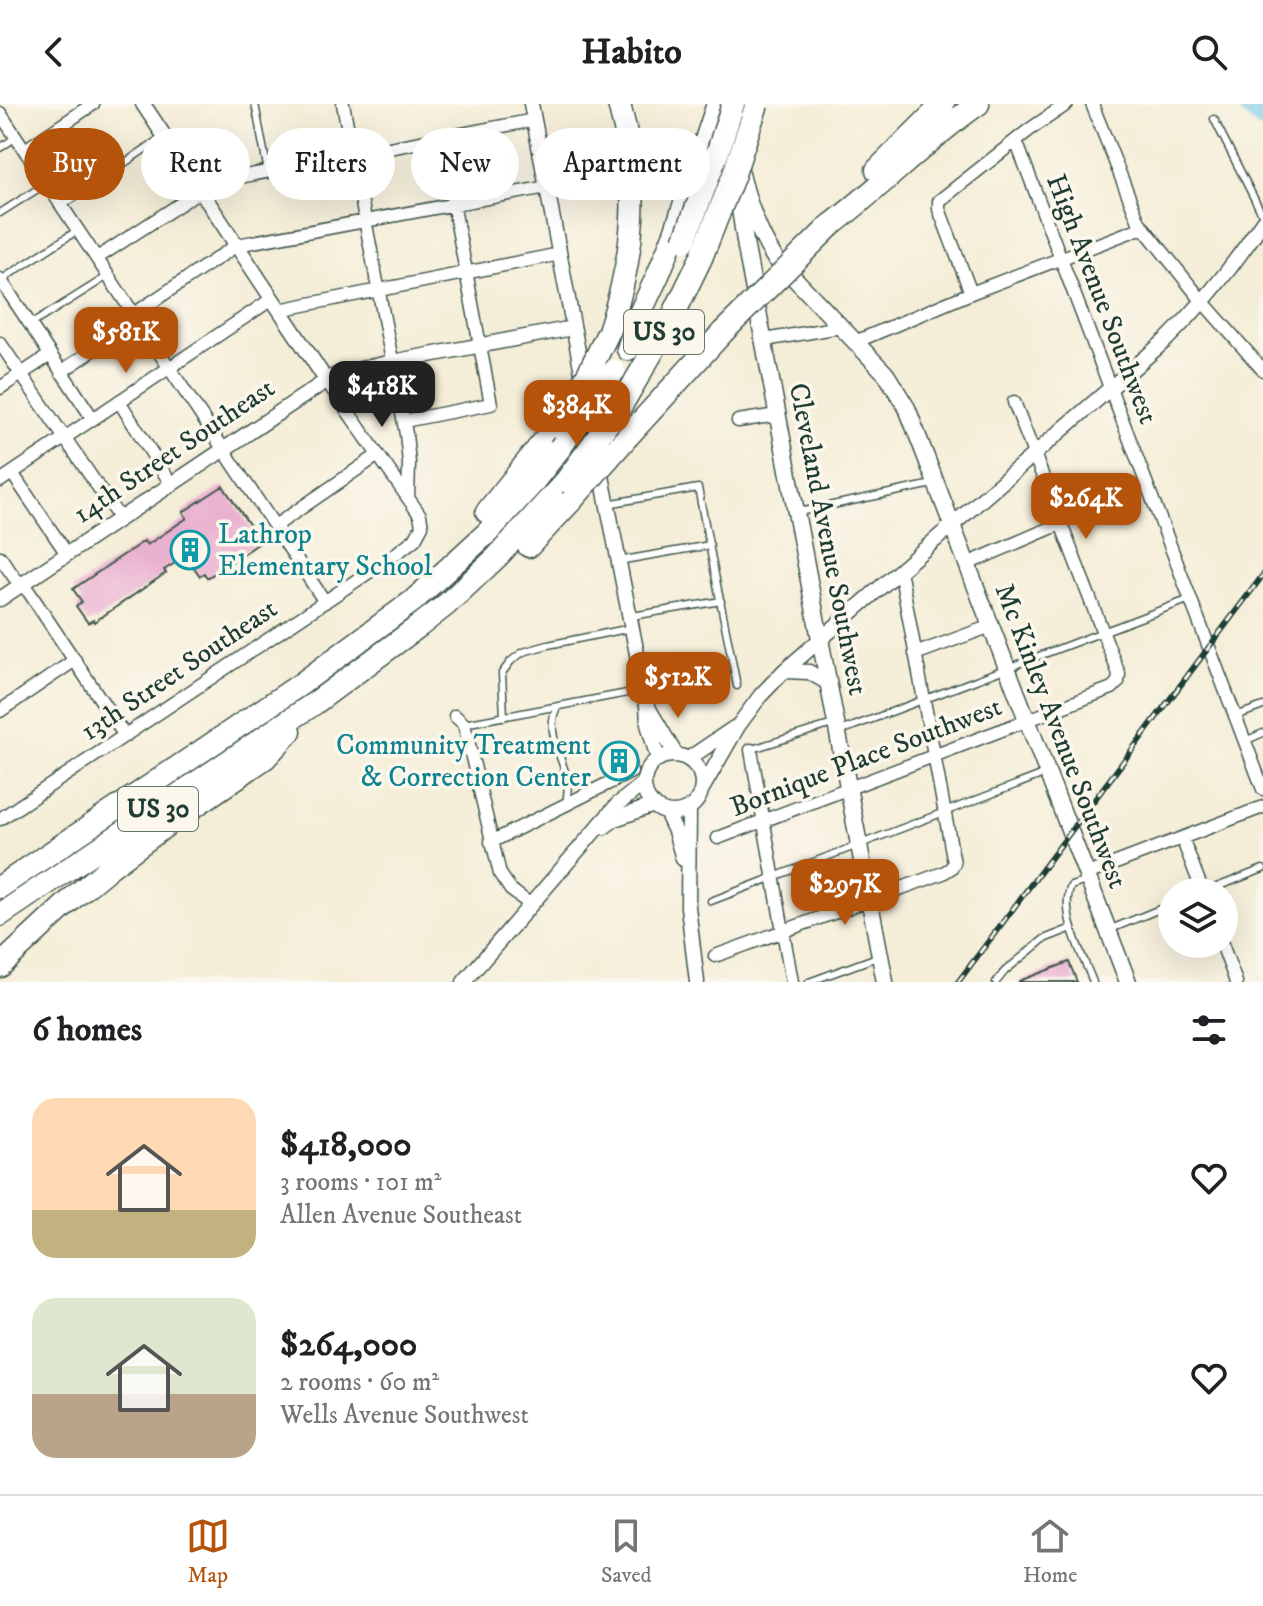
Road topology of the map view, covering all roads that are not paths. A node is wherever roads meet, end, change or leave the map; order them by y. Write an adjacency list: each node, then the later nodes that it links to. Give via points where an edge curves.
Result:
1 (93, 104): 18 (street)
2 (255, 104): 29 (lane)
3 (343, 104): 20 (street)
4 (531, 104): 17 (street)
5 (619, 104): 81 (highway, bridge, via 631,160 628,262 609,331)
6 (718, 104): 46 (highway)
7 (725, 104): 23 (main road, Cleveland Avenue Southwest)
8 (733, 104): 46 (highway, US 30, bridge)
9 (757, 104): 90 (highway, US 30, bridge, via 701,258 665,331)
10 (943, 104): 43 (highway, via 858,189)
11 (978, 104): 43 (highway)
12 (1067, 104): 25 (street)
13 (1092, 104): 44 (street)
14 (148, 107): 19 (street)
15 (0, 113): 24 (street)
16 (1214, 119): 41 (lane)
17 (534, 120): 21 (street); 22 (street)
18 (58, 128)
19 (160, 128)
20 (348, 128)
21 (495, 128)
22 (536, 128)
23 (731, 135): 60 (main road, Mc Kinley Avenue Southwest, via 762,238); 62 (main road, Cleveland Avenue Southwest)
24 (16, 137): 26 (lane); 27 (street)
25 (1016, 141): 50 (street, High Avenue Southwest); 55 (street, via 939,201)
26 (0, 148)
27 (24, 149)
28 (141, 152): 39 (lane)
29 (266, 162)
30 (535, 189): 38 (street)
31 (24, 198): 40 (lane)
32 (58, 200): 39 (street)
33 (186, 200): 49 (street)
34 (206, 200): 47 (street)
35 (361, 200): 42 (street)
36 (453, 200): 38 (street)
37 (550, 200): 48 (street)
38 (454, 205): 42 (street); 51 (street)
39 (62, 206): 45 (street)
40 (0, 213)
41 (1263, 219): 56 (street)
42 (365, 221): 47 (street); 54 (street)
43 (830, 226): 90 (highway, bridge)
44 (1143, 227): 50 (street); 56 (street)
45 (78, 230): 49 (street); 53 (lane)
46 (680, 237): 81 (highway, US 30, bridge, via 654,304 628,349 579,423)
47 (237, 245): 57 (street); 58 (street)
48 (560, 254): 51 (street); 61 (street)
49 (97, 258): 52 (street)
50 (1060, 260): 55 (street); 74 (street, High Avenue Southwest)
51 (466, 272): 54 (street); 65 (street)
52 (108, 276): 58 (street); 59 (lane)
53 (2, 281): 59 (street)
54 (378, 289): 57 (street); 67 (street)
55 (971, 293): 63 (street)
56 (1203, 302): 69 (street); 74 (street)
57 (275, 304): 68 (street); 72 (street)
58 (136, 317): 68 (street); 70 (street)
59 (30, 325): 66 (street)
60 (840, 327): 62 (street); 63 (main road, Mc Kinley Avenue Southwest)
61 (573, 328): 65 (street, 14th Street Southeast); 92 (street)
62 (765, 340): 77 (main road, Cleveland Avenue Southwest)
63 (855, 342): 88 (main road, Mc Kinley Avenue Southwest, via 900,394)
64 (0, 343): 71 (street)
65 (480, 346): 67 (street, 14th Street Southeast); 79 (street, via 491,404)
66 (50, 355): 70 (street); 71 (street)
67 (392, 362): 72 (street, 14th Street Southeast); 79 (street)
68 (169, 368): 75 (street); 83 (street)
69 (1263, 370)
70 (61, 372): 78 (street)
71 (21, 374): 73 (street); 82 (street)
72 (326, 380): 83 (street, 14th Street Southeast); 85 (street)
73 (0, 388)
74 (1110, 388): 84 (street); 106 (street, High Avenue Southwest)
75 (119, 401): 78 (street); 89 (street)
76 (1014, 402): 84 (street)
77 (777, 415): 80 (street); 93 (main road, Cleveland Avenue Southwest)
78 (93, 419): 82 (street)
79 (404, 421): 91 (street)
80 (738, 421)
81 (558, 437): 162 (highway, US 30, via 510,509 384,624)
82 (64, 438): 86 (street); 94 (street)
83 (223, 449): 89 (street, 14th Street Southeast); 97 (street)
84 (1034, 454): 95 (street); 96 (street)
85 (378, 455): 91 (street); 97 (street)
86 (12, 473): 87 (street); 99 (street)
87 (0, 481)
88 (937, 483): 93 (lane); 95 (main road, Mc Kinley Avenue Southwest)
89 (171, 484): 94 (street, 14th Street Southeast)
90 (569, 491): 121 (highway, US 30, via 447,604)
91 (408, 498): 108 (street, 13th Street Southeast, via 421,517 416,538)
92 (607, 504): 98 (lane, via 698,488); 101 (street)
93 (796, 513): 112 (main road, Cleveland Avenue Southwest)
94 (120, 519): 99 (street, 14th Street Southeast)
95 (952, 524): 102 (main road, Mc Kinley Avenue Southwest); 103 (street)
96 (1060, 524): 102 (street); 111 (street)
97 (275, 526): 108 (street)
98 (710, 545): 101 (lane); 107 (lane)
99 (67, 554): 104 (street, 14th Street Southeast)
100 (0, 557): 104 (street)
101 (618, 561): 109 (street)
102 (967, 564): 110 (main road, Mc Kinley Avenue Southwest)
103 (900, 570): 112 (street); 113 (street)
104 (22, 585): 105 (street, 14th Street Southeast); 114 (street)
105 (0, 599)
106 (1190, 599): 111 (lane); 125 (street, High Avenue Southwest)
107 (721, 601): 109 (lane); 118 (lane)
108 (325, 602): 132 (street, 13th Street Southeast)
109 (630, 622): 119 (street); 126 (lane, via 523,652 511,661 502,673)
110 (991, 626): 113 (street); 115 (main road, Mc Kinley Avenue Southwest)
111 (1102, 632): 115 (lane); 128 (street, Bornique Place Southwest, via 1118,682)
112 (820, 640): 116 (street); 117 (main road, Cleveland Avenue Southwest)
113 (915, 654): 120 (street)
114 (75, 660): 124 (street); 132 (street)
115 (1008, 668): 120 (lane); 128 (main road, Mc Kinley Avenue Southwest)
116 (784, 671): 117 (street, via 809,672); 129 (street)
117 (828, 683): 130 (main road, Cleveland Avenue Southwest)
118 (737, 686)
119 (645, 698): 123 (lane); 136 (street); 137 (street)
120 (924, 700): 130 (lane); 135 (street)
121 (315, 703): 167 (highway, US 30); 174 (highway, via 265,758 110,867)
122 (1263, 706): 125 (lane)
123 (557, 707): 126 (lane); 144 (lane, via 552,718 568,784)
124 (0, 711)
125 (1235, 716): 133 (street, High Avenue Southwest)
126 (504, 717): 127 (lane)
127 (460, 720): 154 (street)
128 (1028, 721): 135 (street, Bornique Place Southwest); 139 (main road, Mc Kinley Avenue Southwest)
129 (738, 726): 136 (street); 141 (street)
130 (837, 727): 134 (lane); 142 (main road, Cleveland Avenue Southwest)
131 (1263, 733): 133 (lane)
132 (125, 736): 149 (street, 13th Street Southeast)
133 (1245, 741): 143 (street, High Avenue Southwest)
134 (751, 750): 150 (street)
135 (934, 756): 142 (street, Bornique Place Southwest); 148 (street)
136 (682, 757): 137 (street); 141 (street, via 699,770)
137 (658, 759): 140 (street)
138 (631, 772): 144 (street)
139 (1048, 773): 148 (lane); 159 (main road, Mc Kinley Avenue Southwest)
140 (644, 783): 146 (street, via 645,793); 151 (street)
141 (702, 789): 147 (street)
142 (848, 789): 150 (street, Bornique Place Southwest); 155 (main road, Cleveland Avenue Southwest)
143 (1263, 789)
144 (566, 805): 154 (street)
145 (1263, 807): 153 (street)
146 (660, 809): 147 (street); 151 (street, via 615,819); 157 (street, via 675,831)
147 (689, 809): 157 (street)
148 (944, 812): 155 (lane); 163 (street, via 952,867)
149 (0, 819)
150 (762, 821): 152 (street, Bornique Place Southwest); 158 (street)
151 (590, 836): 165 (street)
152 (718, 838)
153 (1182, 838): 159 (street); 160 (street)
154 (491, 842): 165 (street, via 505,884)
155 (859, 844): 158 (lane); 163 (main road, Cleveland Avenue Southwest)
156 (1263, 869): 161 (lane)
157 (687, 874): 176 (street)
158 (773, 877): 164 (lane); 170 (street)
159 (1088, 877): 168 (lane, via 1071,886 1066,897); 169 (main road, Mc Kinley Avenue Southwest)
160 (1198, 878)
161 (1238, 879)
162 (0, 887)
163 (869, 900): 170 (street); 171 (main road, Cleveland Avenue Southwest)
164 (711, 901)
165 (531, 905): 175 (street)
166 (1158, 910): 169 (lane)
167 (1, 915)
168 (1072, 928): 180 (lane, via 1044,939); 181 (lane)
169 (1108, 930): 182 (main road, Mc Kinley Avenue Southwest)
170 (783, 931): 172 (street); 177 (street)
171 (880, 955): 178 (lane); 179 (main road, Cleveland Avenue Southwest)
172 (715, 956)
173 (1227, 958): 183 (street)
174 (0, 966)
175 (464, 982)
176 (697, 982)
177 (792, 982)
178 (809, 982)
179 (885, 982)
180 (996, 982)
181 (1093, 982)
182 (1128, 982)
183 (1236, 982)

